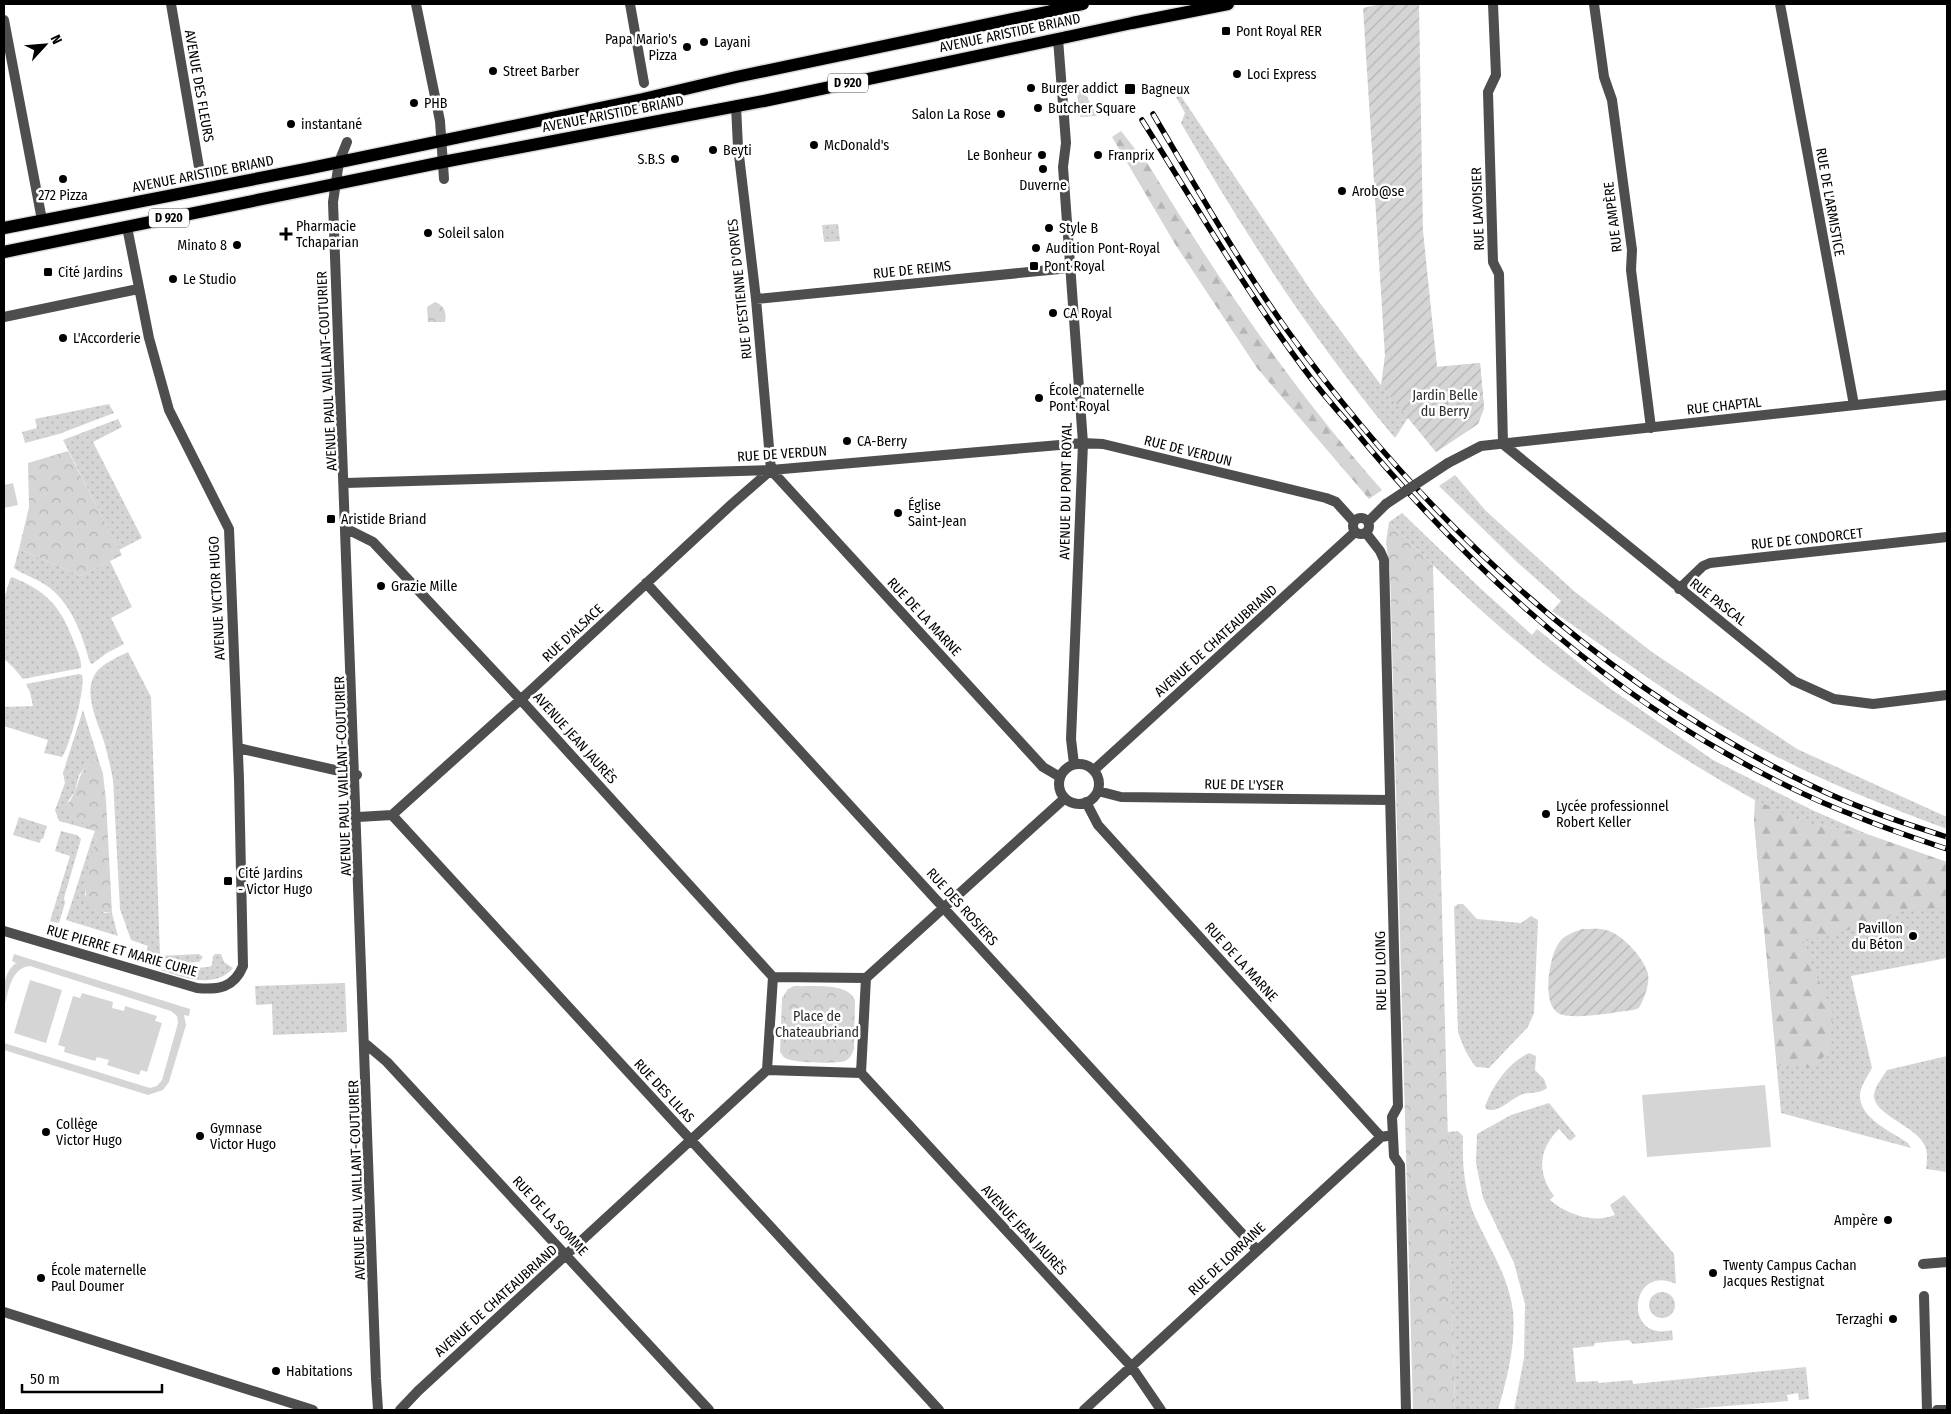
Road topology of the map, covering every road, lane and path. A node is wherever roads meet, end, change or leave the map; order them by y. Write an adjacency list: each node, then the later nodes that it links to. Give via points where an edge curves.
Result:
1 (171, 4): 17 (street, AVENUE DES FLEURS)
2 (416, 4): 13 (street)
3 (630, 4): 11 (street)
4 (1083, 4): 13 (main road, AVENUE ARISTIDE BRIAND / D 920, bridge)
5 (1228, 4): 10 (main road, AVENUE ARISTIDE BRIAND / D 920, bridge)
6 (1493, 4): 32 (street, RUE LAVOISIER, via 1496,75 1488,92 1493,262 1499,274)
7 (1594, 4): 30 (street, RUE AMPÈRE, via 1604,77 1612,100)
8 (1780, 4): 29 (street, RUE DE L'ARMISTICE)
9 (4, 20): 20 (street)
10 (1063, 38): 12 (main road, AVENUE ARISTIDE BRIAND / D 920); 24 (street, AVENUE DU PONT ROYAL, via 1066,143 1063,167)
11 (644, 83)
12 (736, 106): 16 (main road, AVENUE ARISTIDE BRIAND / D 920); 26 (street, RUE D'ESTIENNE D'ORVES)
13 (441, 140): 15 (main road, AVENUE ARISTIDE BRIAND / D 920); 16 (street)
14 (347, 142): 15 (street, AVENUE PAUL VAILLANT-COUTURIER)
15 (339, 162): 19 (street, AVENUE PAUL VAILLANT-COUTURIER); 20 (main road, AVENUE ARISTIDE BRIAND / D 920)
16 (443, 162): 18 (street); 19 (main road, AVENUE ARISTIDE BRIAND / D 920)
17 (200, 173)
18 (444, 179)
19 (335, 185): 21 (main road, AVENUE ARISTIDE BRIAND / D 920); 34 (street, AVENUE PAUL VAILLANT-COUTURIER, via 333,202)
20 (42, 220): 22 (main road, AVENUE ARISTIDE BRIAND / D 920)
21 (127, 227): 23 (main road, AVENUE ARISTIDE BRIAND / D 920); 25 (street, AVENUE VICTOR HUGO)
22 (4, 228)
23 (4, 252)
24 (1070, 268): 26 (street, RUE DE REIMS); 31 (street, AVENUE DU PONT ROYAL)
25 (138, 290): 27 (street); 42 (street, AVENUE VICTOR HUGO, via 169,410 229,529)
26 (756, 299): 33 (street, RUE D'ESTIENNE D'ORVES)
27 (4, 317)
28 (1947, 395): 29 (street, RUE CHAPTAL)
29 (1854, 405): 30 (street, RUE CHAPTAL)
30 (1651, 428): 32 (street, RUE CHAPTAL)
31 (1083, 443): 33 (street, RUE DE VERDUN); 36 (street, RUE DE VERDUN, via 1103,444 1326,498 1336,502); 43 (street, AVENUE DU PONT ROYAL, via 1071,739)
32 (1503, 444): 36 (street, bridge, via 1481,446 1448,463 1386,504 1368,522 1361,518); 39 (street, RUE PASCAL)
33 (771, 470): 34 (street, RUE DE VERDUN); 38 (street, RUE D'ALSACE); 46 (street, RUE DE LA MARNE, via 1043,766)
34 (346, 483): 35 (street, AVENUE PAUL VAILLANT-COUTURIER)
35 (347, 529): 41 (street, AVENUE JEAN JAURÈS, via 374,542); 45 (street, AVENUE PAUL VAILLANT-COUTURIER)
36 (1358, 529): 44 (street, AVENUE DE CHATEAUBRIAND); 49 (street, RUE DU LOING, via 1380,551 1384,560)
37 (1947, 537): 39 (street, RUE DE CONDORCET, via 1710,563 1702,566)
38 (646, 583): 41 (street, RUE D'ALSACE); 53 (street, RUE DES ROSIERS)
39 (1679, 589): 40 (street, RUE PASCAL, via 1794,681 1834,699 1873,704)
40 (1947, 695)
41 (521, 700): 51 (street, RUE D'ALSACE); 55 (street, AVENUE JEAN JAURÈS)
42 (238, 748): 45 (street); 57 (street, AVENUE VICTOR HUGO, via 244,956 239,975)
43 (1074, 764): 44 (street, via 1083,764); 46 (street)
44 (1094, 770): 47 (street, via 1099,780)
45 (357, 775): 52 (street, AVENUE PAUL VAILLANT-COUTURIER)
46 (1060, 777): 48 (street, via 1060,788)
47 (1098, 791): 49 (street, RUE DE L'YSER, via 1122,797); 50 (street)
48 (1065, 798): 50 (street, via 1075,803); 53 (street)
49 (1390, 800): 61 (street, RUE DU LOING, via 1398,1106 1392,1117)
50 (1086, 802): 62 (street, RUE DE LA MARNE, via 1098,825)
51 (392, 815): 52 (street); 63 (street, RUE DES LILAS)
52 (358, 817): 58 (street, AVENUE PAUL VAILLANT-COUTURIER)
53 (944, 908): 56 (street); 64 (street, RUE DES ROSIERS)
54 (4, 930): 57 (street, RUE PIERRE ET MARIE CURIE, via 197,988 215,989)
55 (773, 977): 56 (street); 59 (street)
56 (866, 978): 60 (street)
57 (232, 983)
58 (367, 1045): 65 (street, RUE DE LA SOMME, via 387,1062); 72 (street, AVENUE PAUL VAILLANT-COUTURIER)
59 (767, 1070): 60 (street); 63 (street, AVENUE DE CHATEAUBRIAND)
60 (861, 1073): 70 (street, AVENUE JEAN JAURÈS)
61 (1393, 1136): 62 (street); 78 (street, RUE DU LOING, via 1394,1156 1400,1165)
62 (1381, 1137): 64 (street, RUE DE LORRAINE)
63 (692, 1141): 65 (street, AVENUE DE CHATEAUBRIAND); 75 (street, RUE DES LILAS)
64 (1257, 1250): 70 (street, RUE DE LORRAINE)
65 (567, 1255): 73 (street, AVENUE DE CHATEAUBRIAND); 74 (street, RUE DE LA SOMME)
66 (1947, 1262): 67 (street)
67 (1923, 1264)
68 (1924, 1296): 79 (street)
69 (4, 1312): 71 (street)
70 (1131, 1366): 76 (street, RUE DE LORRAINE); 77 (street, AVENUE JEAN JAURÈS)
71 (313, 1410)
72 (378, 1410)
73 (400, 1410)
74 (709, 1410)
75 (939, 1410)
76 (1084, 1410)
77 (1160, 1410)
78 (1406, 1410)
79 (1927, 1410)
80 (1938, 1410): 81 (street)
81 (1947, 1410)

